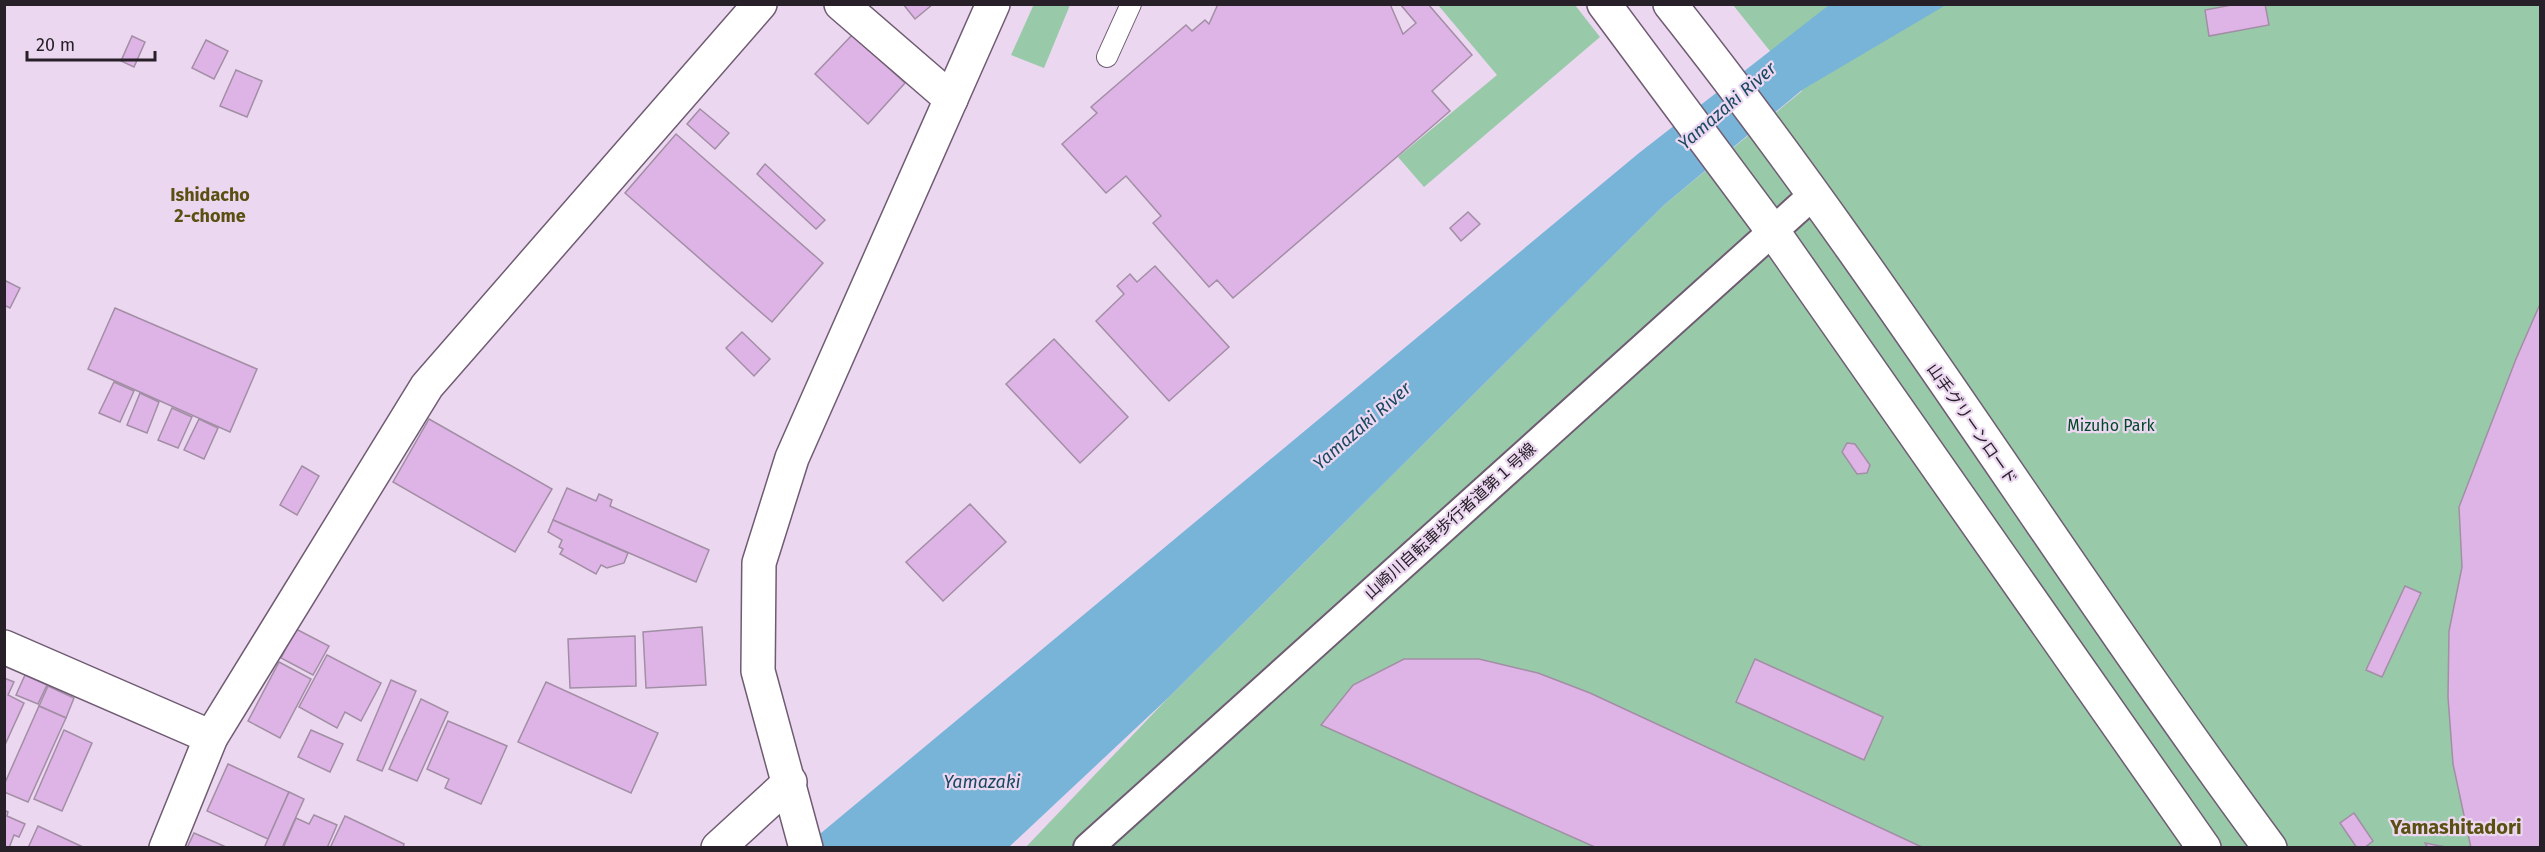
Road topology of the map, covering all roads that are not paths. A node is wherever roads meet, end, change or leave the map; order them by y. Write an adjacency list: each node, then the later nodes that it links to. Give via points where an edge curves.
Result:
1 (760, 4): 12 (street, via 427,386)
2 (841, 4): 8 (street)
3 (993, 4): 8 (street)
4 (1131, 4): 7 (lane)
5 (1604, 4): 10 (street)
6 (1670, 4): 9 (street, 山手グリーンロード)
7 (1107, 57)
8 (951, 99): 13 (street, via 792,458 759,563 758,671)
9 (1805, 185): 10 (street, 山崎川自転車歩行者道第１号線); 19 (street, 山手グリーンロード, via 2172,715)
10 (1766, 222): 17 (street, 山崎川自転車歩行者道第１号線); 18 (street)
11 (4, 647): 12 (street)
12 (211, 737): 14 (street)
13 (794, 797): 15 (street); 16 (street)
14 (166, 848)
15 (718, 848)
16 (806, 848)
17 (1088, 848)
18 (2204, 848)
19 (2270, 848)

